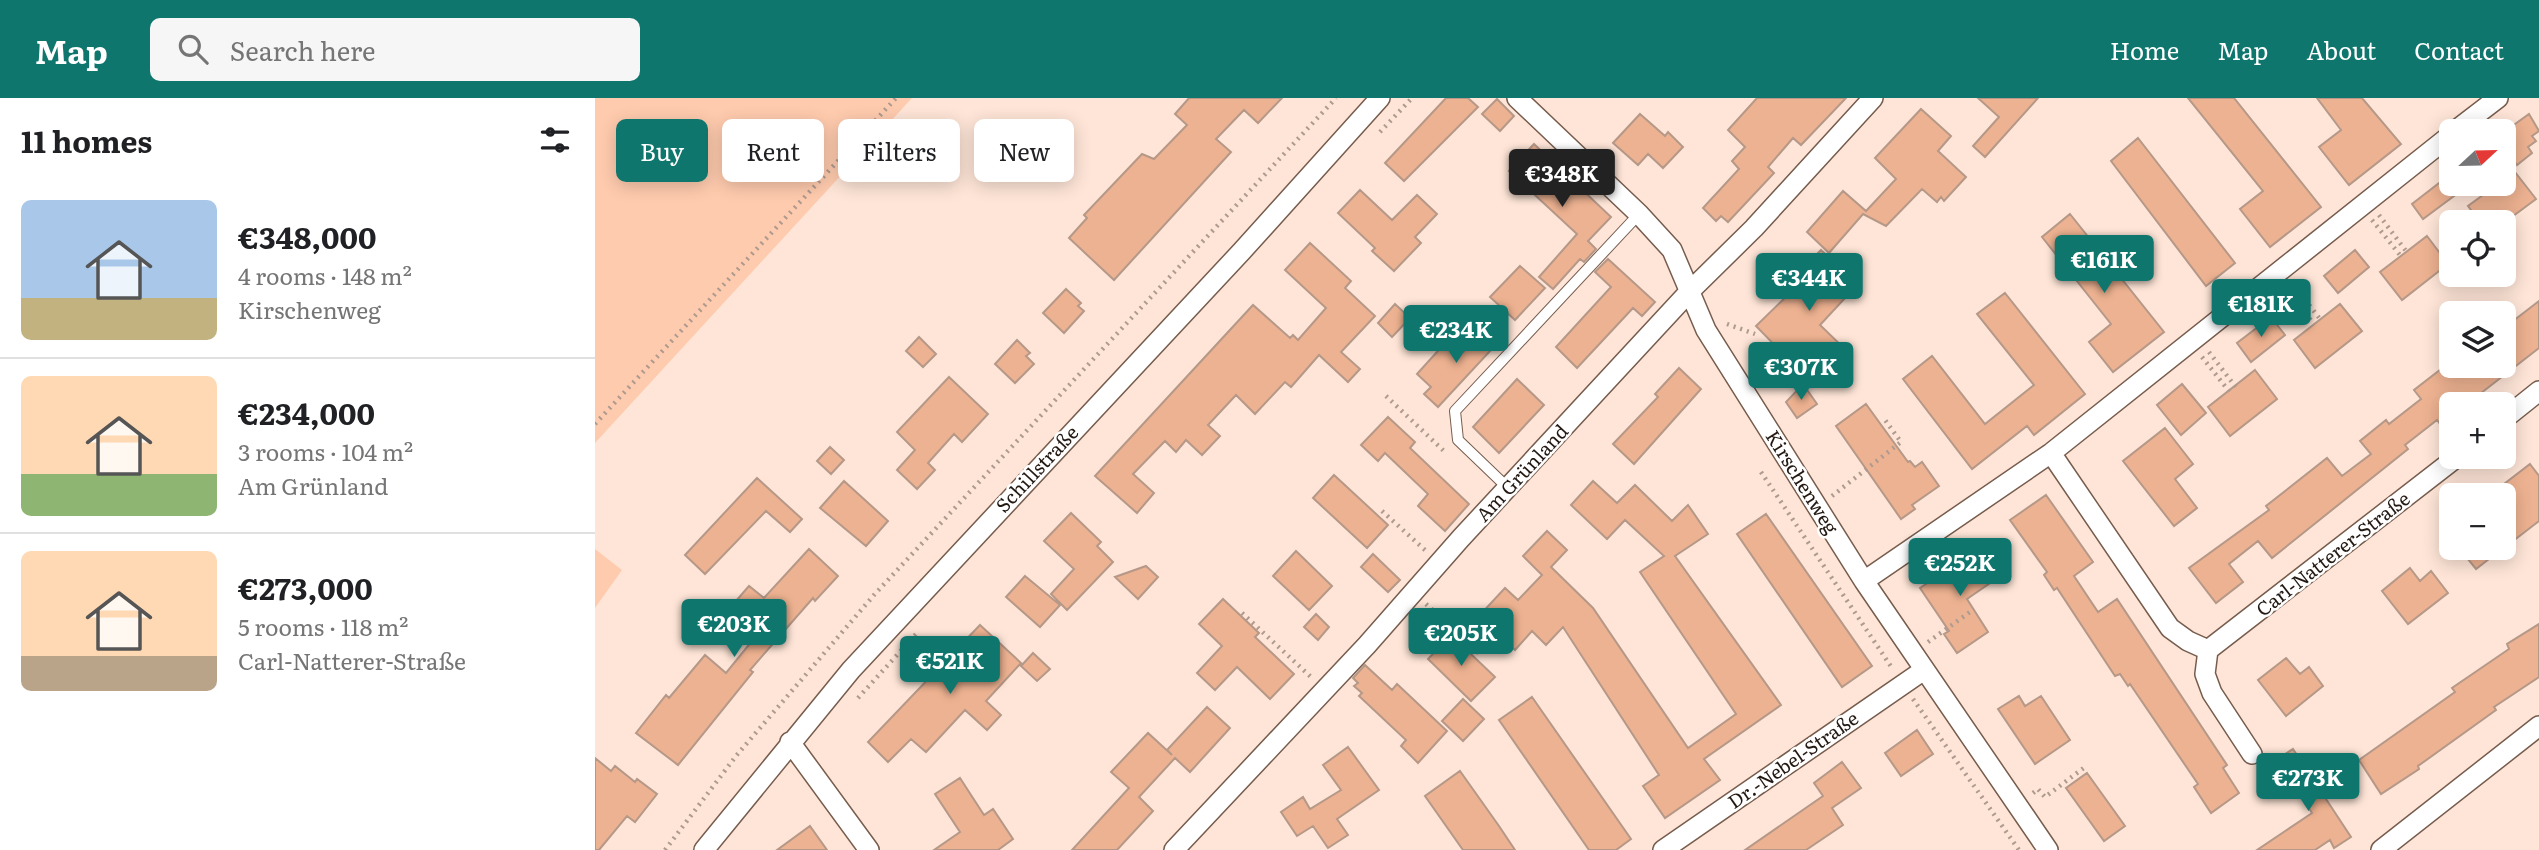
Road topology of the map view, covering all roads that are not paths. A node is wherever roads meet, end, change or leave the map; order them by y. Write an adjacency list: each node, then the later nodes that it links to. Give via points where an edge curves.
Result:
1 (1380, 98): 18 (street, Schillstraße)
2 (1517, 98): 7 (street, Kirschenweg)
3 (1873, 98): 8 (street, Am Grünland)
4 (2498, 98): 5 (street)
5 (2472, 119)
6 (2439, 145): 11 (street)
7 (1639, 214): 8 (street, Kirschenweg, via 1672,250); 13 (lane, via 1455,411 1458,440)
8 (1689, 292): 13 (street, Am Grünland); 14 (street, Kirschenweg, via 1706,330)
9 (2539, 391): 10 (street)
10 (2516, 409)
11 (2051, 453): 14 (street); 15 (street, via 2170,628)
12 (2441, 469): 15 (street, Carl-Natterer-Straße)
13 (1508, 488): 22 (street, Am Grünland)
14 (1864, 581): 16 (street, Kirschenweg)
15 (2208, 650): 19 (street, via 2204,674 2212,693)
16 (1924, 670): 23 (street, Dr.-Nebel-Straße); 24 (street, Kirschenweg)
17 (2539, 726): 25 (street)
18 (790, 742): 20 (street, Schillstraße); 21 (street)
19 (2252, 754)
20 (704, 850)
21 (869, 850)
22 (1174, 850)
23 (1663, 850)
24 (2048, 850)
25 (2381, 850)

